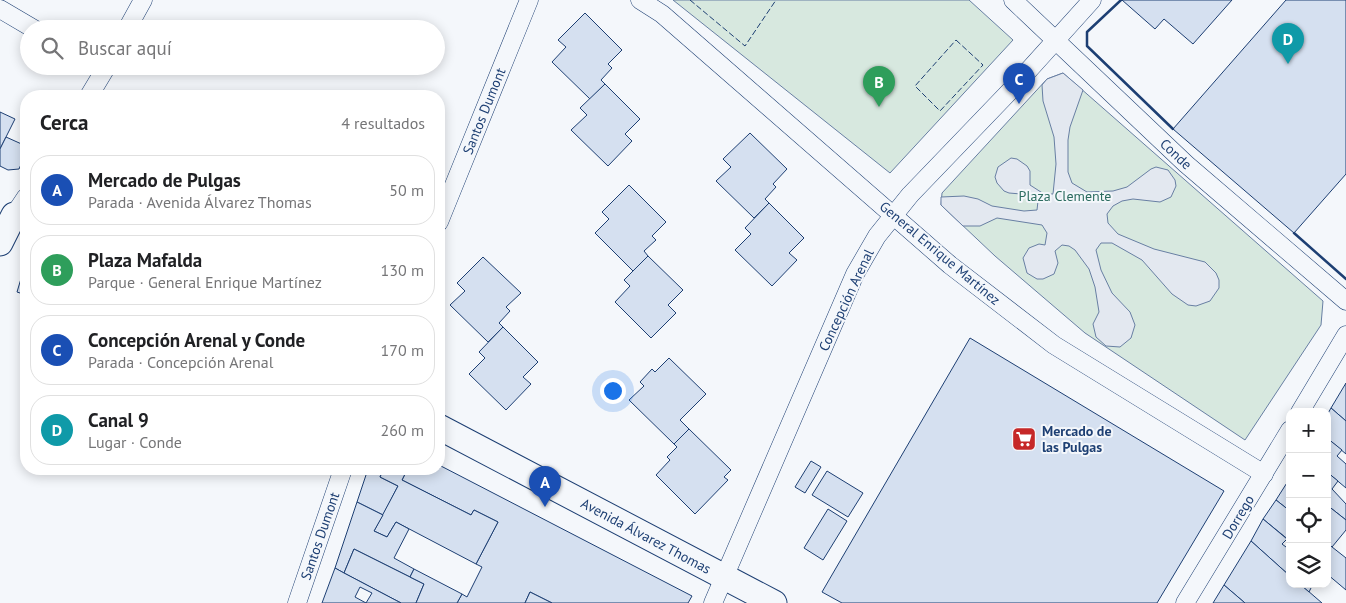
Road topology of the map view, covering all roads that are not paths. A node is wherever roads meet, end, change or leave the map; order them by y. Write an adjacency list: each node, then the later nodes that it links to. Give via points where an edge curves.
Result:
1 (143, 0): 7 (street)
2 (529, 0): 12 (street, Santos Dumont)
3 (640, 0): 14 (street, General Enrique Martínez, via 662,14)
4 (1013, 0): 9 (street, Conde)
5 (1092, 0): 9 (street, Concepción Arenal)
6 (0, 9): 8 (street)
7 (133, 20)
8 (20, 21)
9 (1056, 39): 14 (street, Concepción Arenal); 16 (street, Conde, via 1186,164)
10 (100, 75): 11 (street)
11 (92, 90)
12 (445, 207)
13 (17, 211): 15 (main road)
14 (894, 215): 21 (street, General Enrique Martínez, via 950,265 1054,345); 23 (street, Concepción Arenal, via 877,236 855,274)
15 (0, 243)
16 (1346, 301)
17 (1346, 335): 18 (street)
18 (1302, 408)
19 (445, 430): 23 (main road, Avenida Álvarez Thomas)
20 (1286, 437): 21 (street, Dorrego)
21 (1264, 474): 27 (street, Dorrego)
22 (341, 475): 24 (street, Santos Dumont)
23 (724, 577): 25 (street, Concepción Arenal); 26 (main road, Avenida Álvarez Thomas)
24 (297, 603)
25 (713, 603)
26 (774, 603)
27 (1185, 603)

